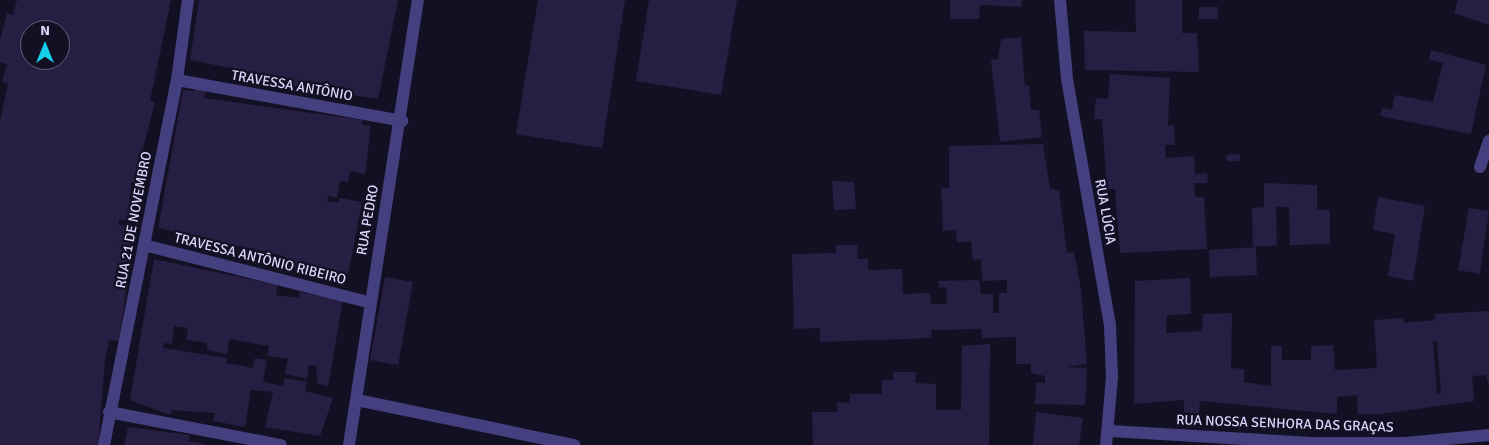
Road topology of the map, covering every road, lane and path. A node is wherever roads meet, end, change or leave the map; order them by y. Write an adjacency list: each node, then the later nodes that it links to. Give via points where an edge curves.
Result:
1 (188, 0): 4 (street, RUA 21 DE NOVEMBRO)
2 (418, 0): 5 (street, RUA PEDRO)
3 (1060, 0): 12 (street, RUA LÚCIA, via 1065,69 1110,325)
4 (177, 80): 5 (street, TRAVESSA ANTÔNIO); 8 (street, RUA 21 DE NOVEMBRO)
5 (402, 121): 9 (street, RUA PEDRO)
6 (1489, 141): 7 (street)
7 (1480, 167)
8 (144, 245): 9 (street, TRAVESSA ANTÔNIO RIBEIRO); 11 (street, RUA 21 DE NOVEMBRO)
9 (368, 302): 10 (street, RUA PEDRO)
10 (358, 400): 17 (street, RUA PEDRO); 18 (street)
11 (109, 412): 14 (street); 15 (street, RUA 21 DE NOVEMBRO)
12 (1110, 431): 13 (street, RUA NOSSA SENHORA DAS GRAÇAS, via 1321,443 1406,443); 19 (street, RUA LÚCIA)
13 (1489, 435)
14 (224, 440): 16 (street)
15 (104, 445)
16 (281, 445)
17 (349, 445)
18 (574, 445)
19 (1106, 445)

